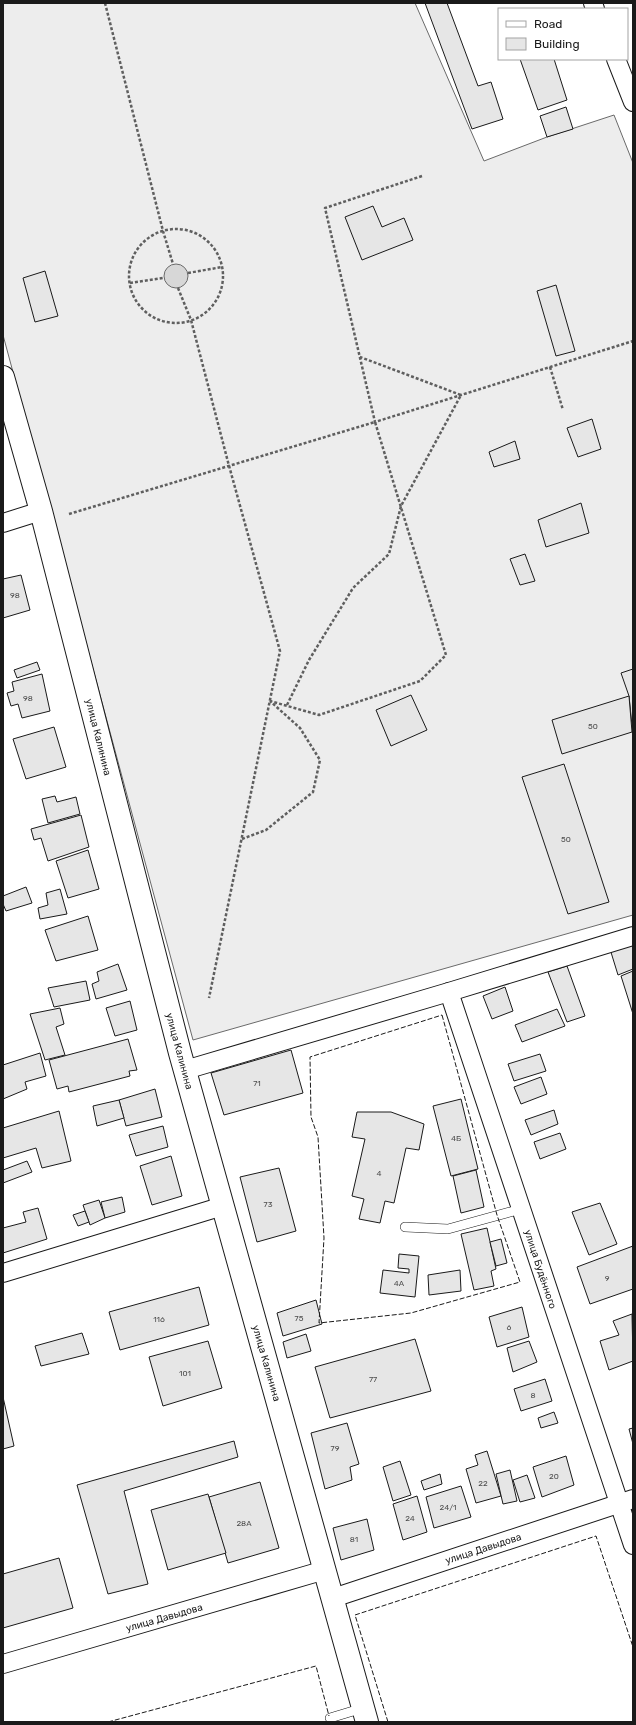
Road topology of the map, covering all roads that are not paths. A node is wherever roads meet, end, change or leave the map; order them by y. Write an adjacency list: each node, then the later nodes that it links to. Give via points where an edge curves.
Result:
1 (616, 60): 2 (street)
2 (633, 102)
3 (3, 377): 4 (street, улица Калинина)
4 (41, 511): 5 (street); 8 (street, улица Калинина)
5 (3, 523)
6 (633, 936): 7 (street)
7 (449, 992): 8 (street); 10 (street, улица Будённого)
8 (185, 1070): 9 (street, улица Калинина)
9 (223, 1206): 12 (street); 15 (street, улица Калинина)
10 (521, 1209): 11 (lane, via 448,1229); 13 (street, улица Будённого)
11 (405, 1227)
12 (3, 1273)
13 (626, 1501): 14 (street, улица Будённого); 16 (street, улица Давыдова)
14 (633, 1545)
15 (325, 1570): 16 (street, улица Калинина); 17 (street, улица Давыдова)
16 (333, 1598): 18 (street, улица Калинина)
17 (3, 1664)
18 (365, 1715): 19 (lane)
19 (330, 1718)

